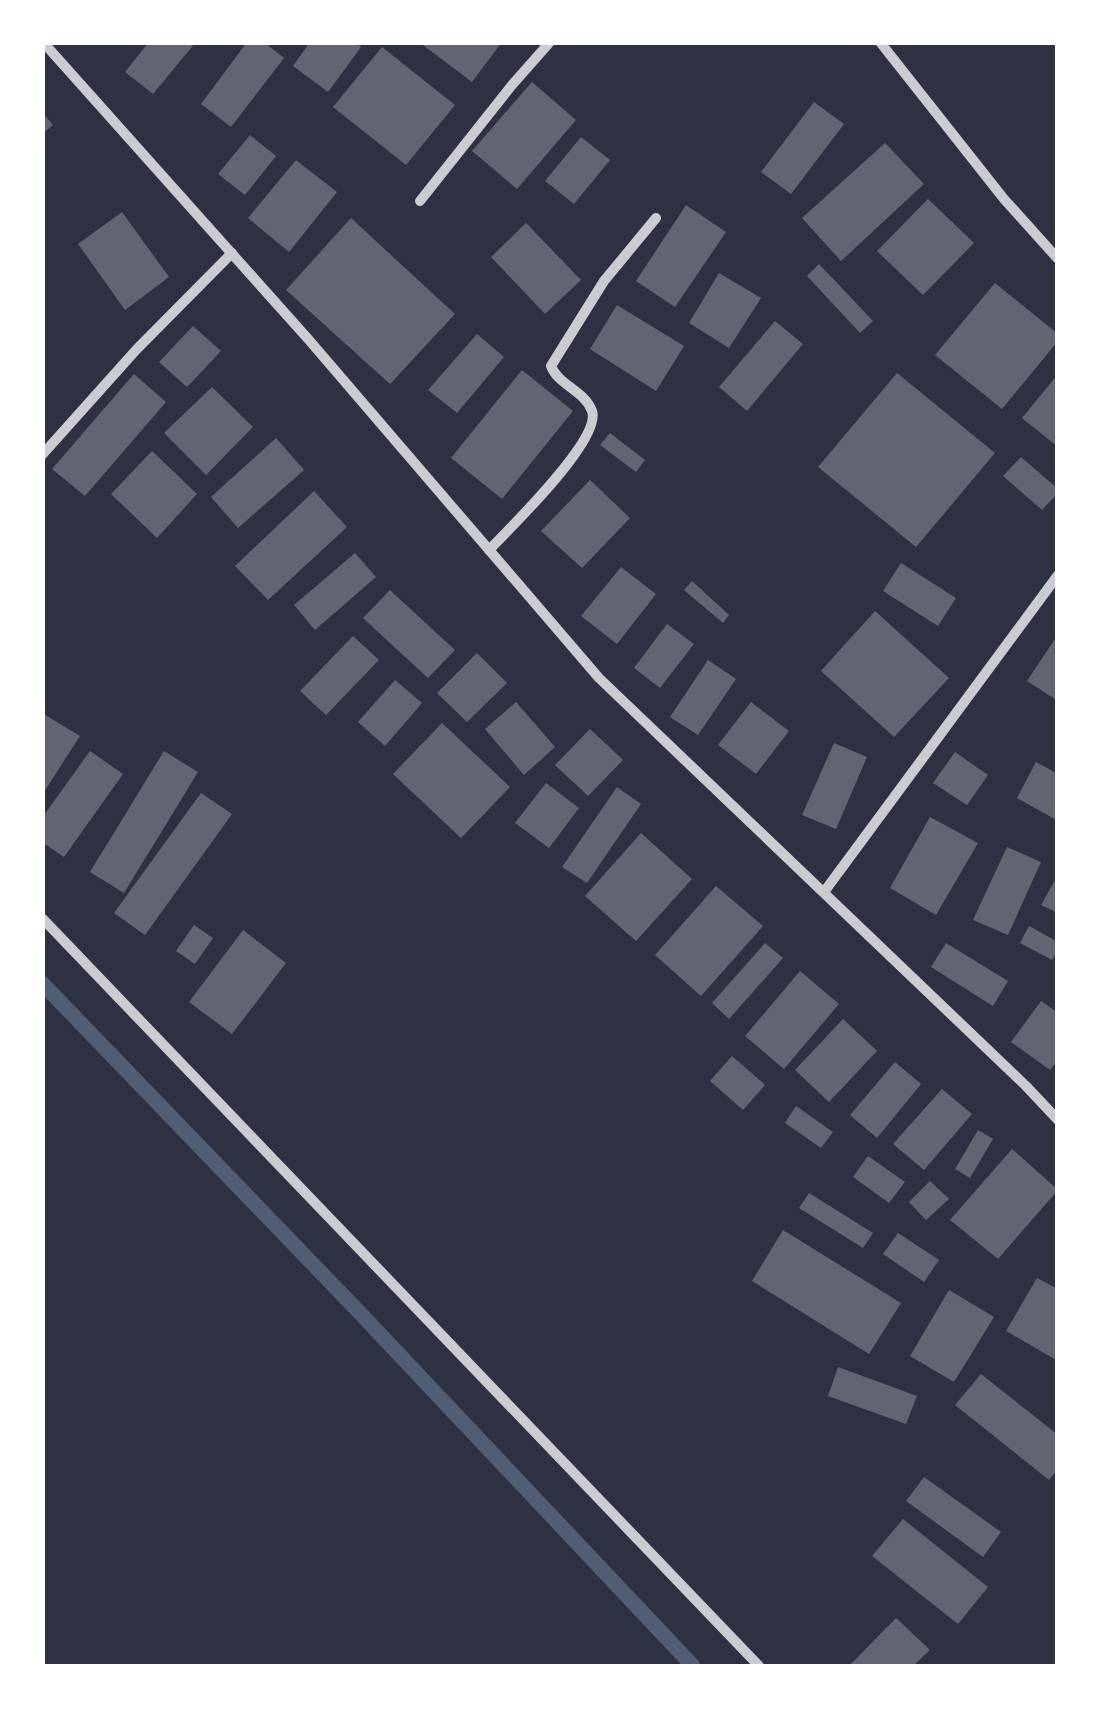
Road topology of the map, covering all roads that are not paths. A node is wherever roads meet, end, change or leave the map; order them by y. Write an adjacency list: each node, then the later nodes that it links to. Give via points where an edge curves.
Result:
1 (43, 42): 6 (street)
2 (550, 42): 4 (street)
3 (880, 42): 7 (street)
4 (420, 201)
5 (656, 218): 9 (street, via 604,280 551,366 589,404 591,430)
6 (232, 253): 8 (street); 9 (street)
7 (1058, 259)
8 (42, 455)
9 (489, 550): 11 (street, via 599,678)
10 (1058, 575): 11 (street)
11 (824, 892): 13 (street)
12 (42, 918): 14 (street)
13 (1058, 1120)
14 (759, 1666)

